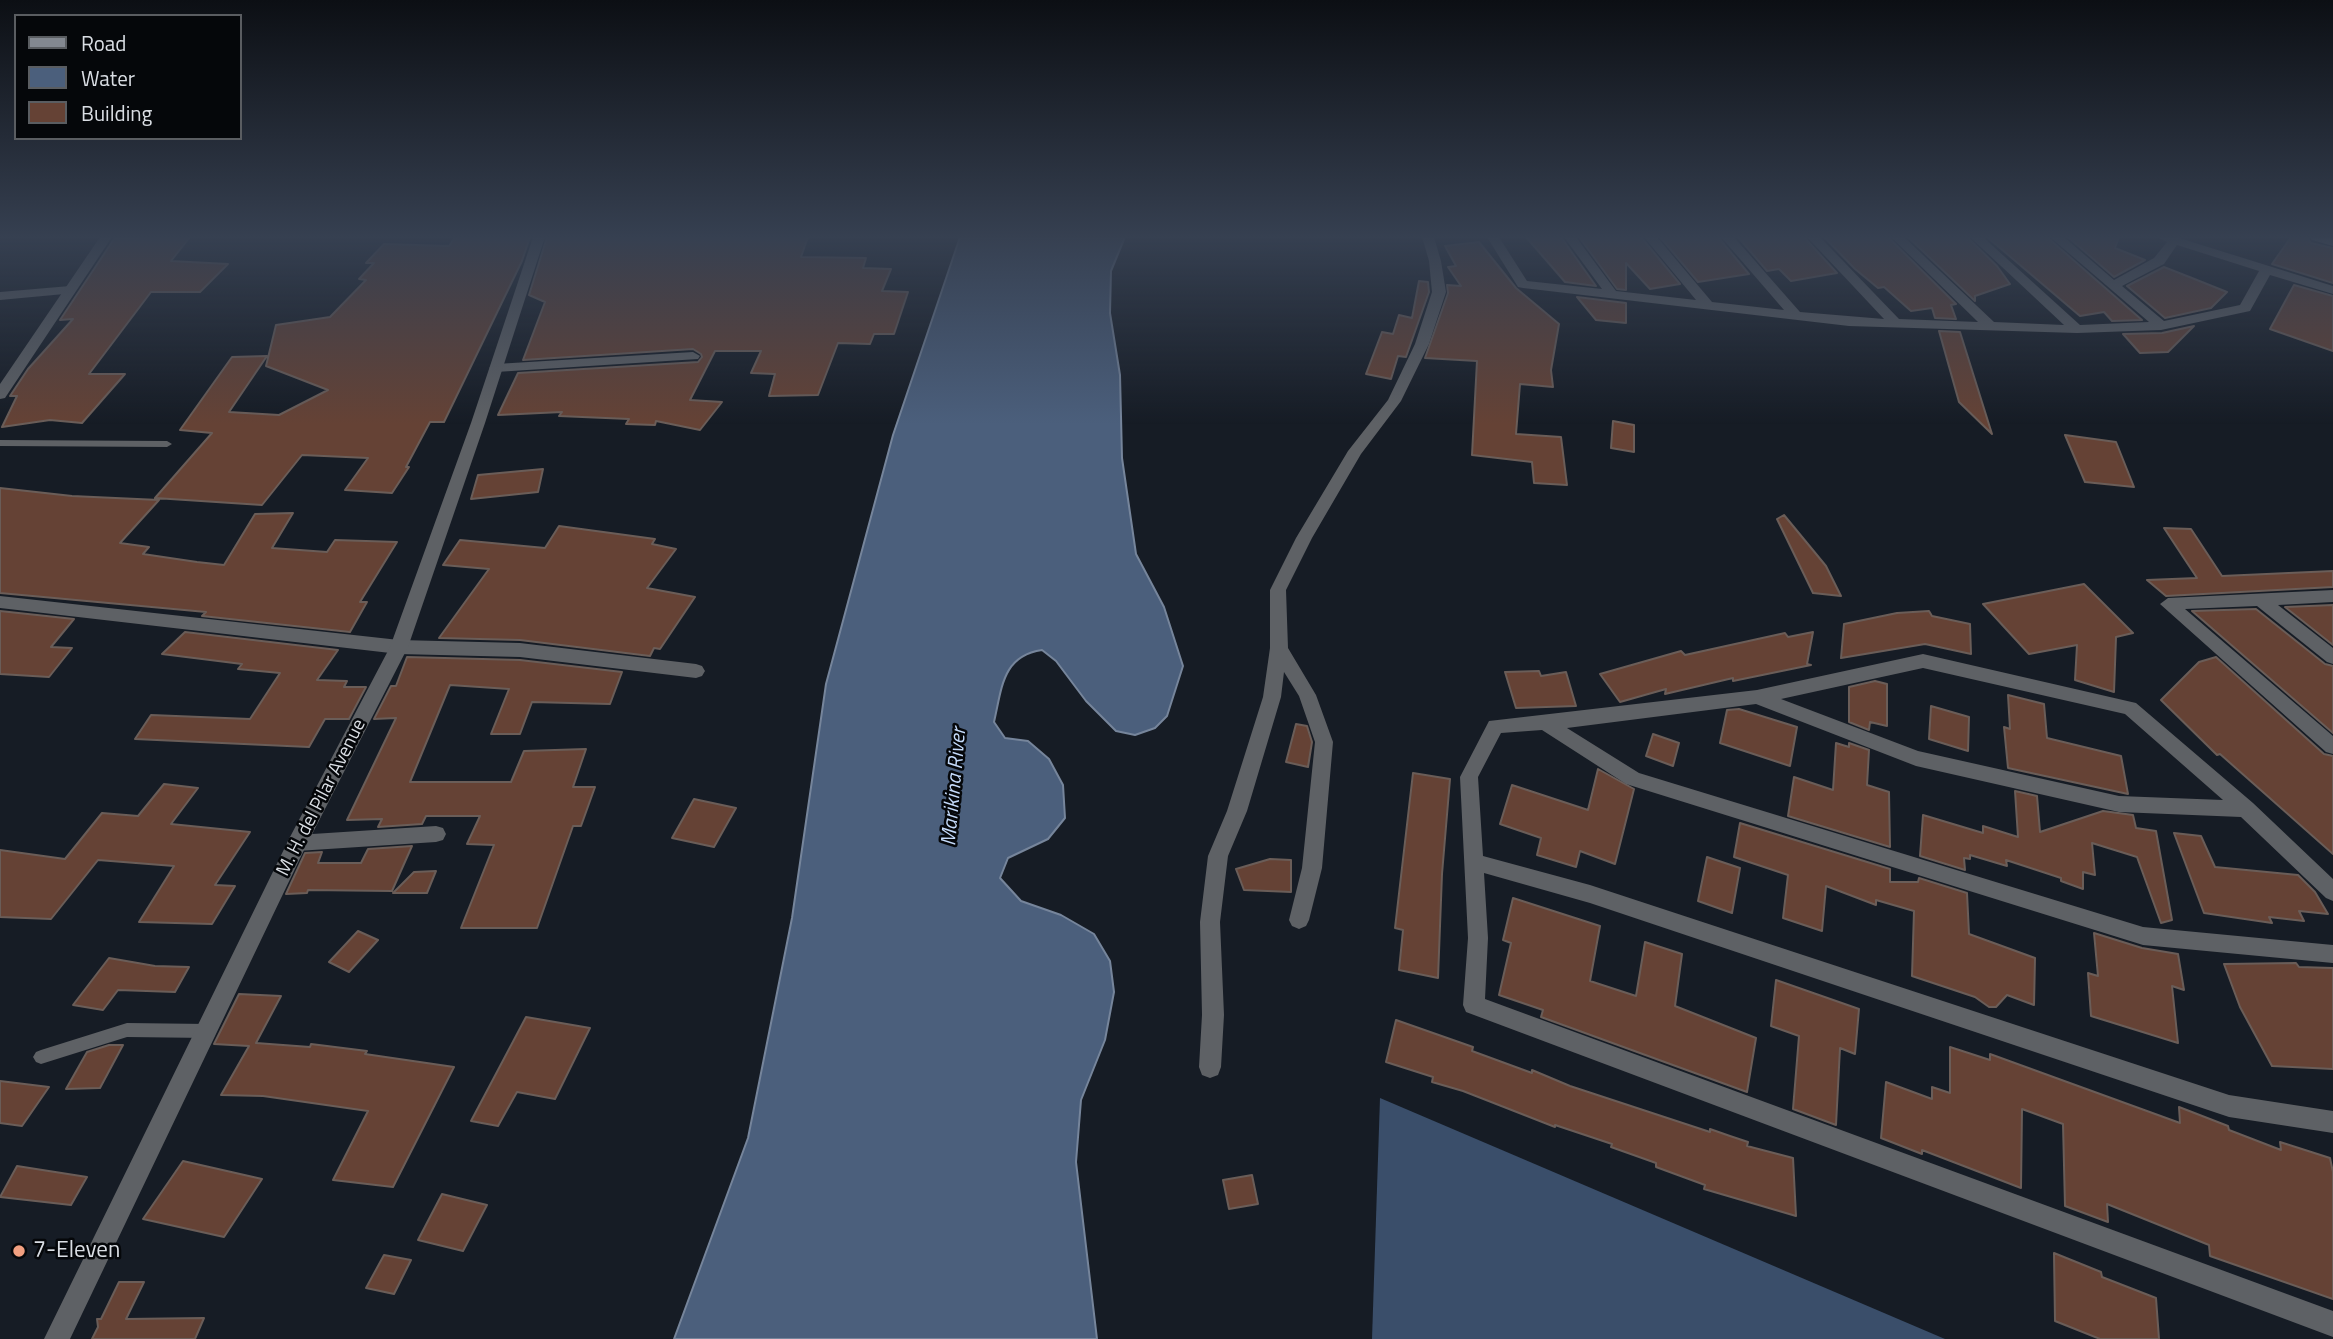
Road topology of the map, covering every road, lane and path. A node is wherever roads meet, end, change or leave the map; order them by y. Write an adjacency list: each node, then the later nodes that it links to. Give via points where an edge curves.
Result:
1 (64, 299): 20 (street)
2 (518, 299): 19 (street, M. H. del Pilar Avenue)
3 (1437, 299): 27 (street, via 1422,344 1394,401 1355,451 1278,590)
4 (1659, 299): 12 (street)
5 (1703, 299): 12 (street)
6 (1782, 299): 13 (street)
7 (1873, 299): 14 (street)
8 (1962, 299): 15 (street)
9 (2045, 299): 17 (street)
10 (2131, 299): 16 (street)
11 (2250, 299): 16 (street, via 2245,308)
12 (1708, 306): 13 (street)
13 (1796, 316): 14 (street)
14 (1894, 322): 15 (street)
15 (1990, 326): 17 (street)
16 (2161, 326): 17 (street)
17 (2077, 329)
18 (693, 356): 19 (street)
19 (496, 368): 26 (street, M. H. del Pilar Avenue)
20 (0, 395)
21 (0, 443): 22 (lane)
22 (167, 444)
23 (2333, 596): 24 (street)
24 (2262, 600): 28 (street); 32 (street, via 2168,604)
25 (0, 602): 26 (street)
26 (399, 647): 29 (street, via 520,650); 35 (street, M. H. del Pilar Avenue)
27 (1279, 649): 38 (street, via 1307,695 1324,742 1312,868); 42 (street, via 1272,697 1237,811 1218,856 1210,922)
28 (2333, 657)
29 (696, 671)
30 (1757, 697): 31 (street); 33 (street, via 1929,761 2119,804); 33 (street, via 1923,660 2130,708)
31 (1545, 723): 36 (street, via 1495,726 1469,777); 39 (street, via 1633,779 2143,936)
32 (2333, 747)
33 (2246, 809): 37 (street)
34 (436, 834): 35 (street)
35 (297, 843): 40 (street, M. H. del Pilar Avenue)
36 (1474, 862): 43 (street, via 1590,894 2229,1106); 44 (street, via 1478,938 1474,1005)
37 (2333, 892)
38 (1299, 920)
39 (2333, 954)
40 (208, 1031): 41 (lane, via 127,1030); 45 (street, M. H. del Pilar Avenue)
41 (41, 1057)
42 (1210, 1068)
43 (2333, 1122)
44 (2333, 1324)
45 (57, 1339)

